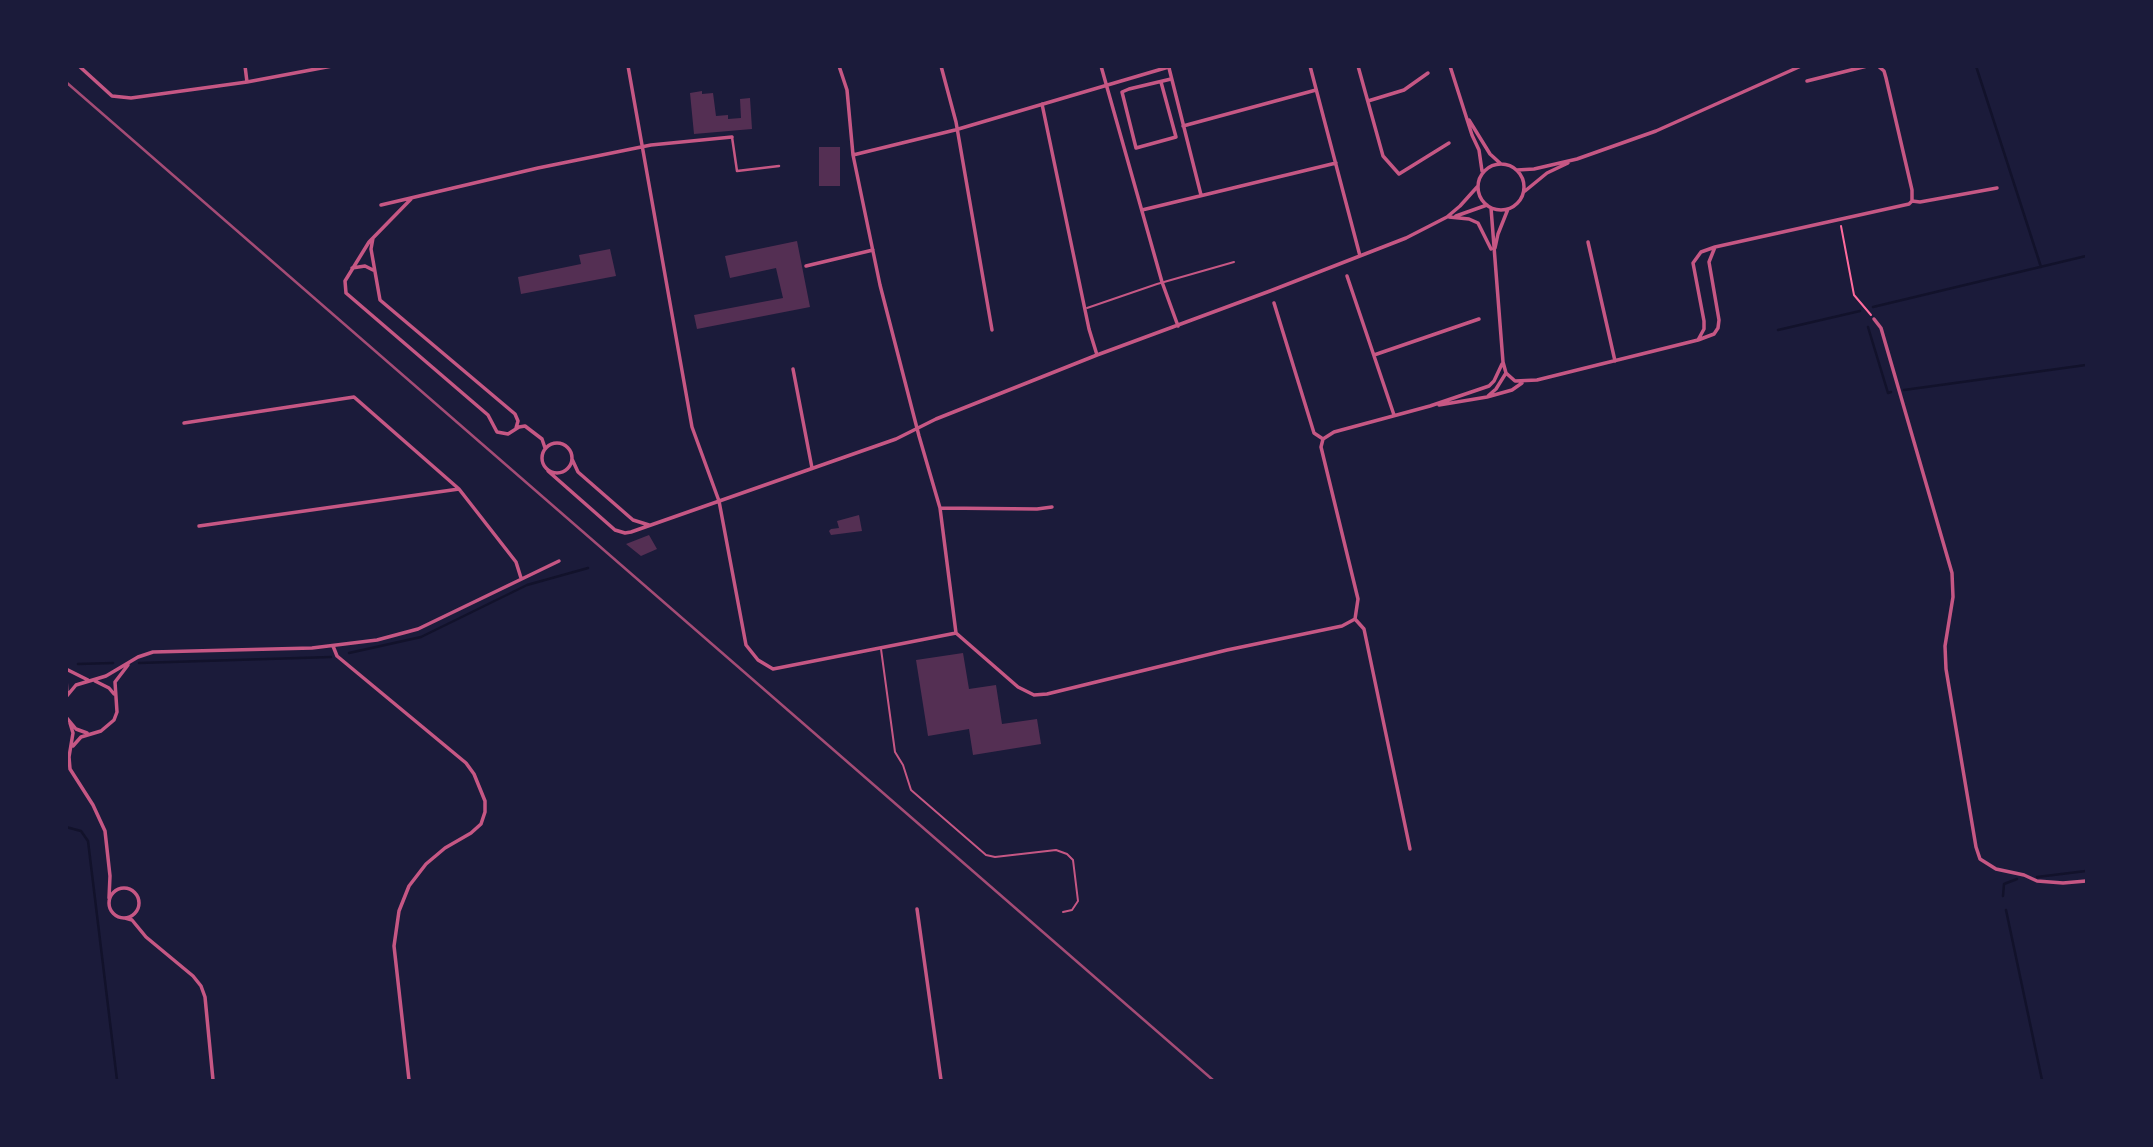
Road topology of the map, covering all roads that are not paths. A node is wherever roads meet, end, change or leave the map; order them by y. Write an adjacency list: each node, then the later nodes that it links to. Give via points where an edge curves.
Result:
1 (79, 66): 18 (street, via 112,96 131,98)
2 (245, 66): 18 (street)
3 (332, 66): 18 (street)
4 (628, 66): 31 (street)
5 (839, 66): 32 (street)
6 (941, 66): 26 (street)
7 (1101, 66): 20 (street)
8 (1310, 66): 21 (street)
9 (1358, 66): 22 (street)
10 (1450, 66): 24 (street)
11 (1801, 66): 33 (street, via 1656,131)
12 (1867, 66): 17 (street)
13 (1878, 66): 44 (street, via 1886,78)
14 (1170, 67): 16 (street); 20 (street)
15 (1428, 73): 22 (street, via 1404,89)
16 (1171, 79): 19 (street); 25 (street)
17 (1807, 81)
18 (247, 82)
19 (1161, 82): 28 (street); 28 (street, via 1122,92 1136,148)
20 (1106, 85): 23 (street); 48 (street)
21 (1316, 90): 25 (street); 34 (street)
22 (1367, 101): 30 (street, via 1383,156 1399,174)
23 (1042, 104): 26 (street); 64 (street)
24 (1462, 105): 35 (street, via 1482,143); 38 (street)
25 (1183, 126): 27 (street)
26 (957, 129): 32 (street); 68 (street)
27 (1185, 134): 28 (street); 42 (street)
28 (1177, 136)
29 (732, 137): 31 (street); 36 (street, via 737,171)
30 (1449, 143)
31 (644, 148): 43 (street); 89 (street, via 692,427)
32 (853, 155): 54 (street)
33 (1577, 159): 37 (street); 41 (street, via 1547,173)
34 (1336, 163): 42 (street); 56 (street)
35 (1501, 163): 37 (street); 38 (street)
36 (779, 166)
37 (1517, 170): 41 (street)
38 (1483, 173): 39 (street)
39 (1478, 186): 46 (street); 50 (street)
40 (1997, 188): 44 (street)
41 (1524, 193): 47 (street)
42 (1201, 195): 48 (street)
43 (411, 199): 45 (street); 51 (street)
44 (1912, 201): 53 (street)
45 (381, 205)
46 (1489, 206): 47 (street); 49 (street); 55 (street)
47 (1509, 209): 55 (street)
48 (1142, 210): 62 (street)
49 (1454, 216): 50 (street); 55 (street, via 1478,223)
50 (1447, 217): 56 (street)
51 (374, 236): 59 (street); 60 (street)
52 (1588, 242): 72 (street)
53 (1715, 247): 69 (street, via 1709,262 1720,320 1714,334); 69 (street, via 1697,255 1693,263 1704,321)
54 (873, 250): 58 (street); 81 (street)
55 (1494, 254): 73 (street)
56 (1360, 256): 67 (street)
57 (1234, 262): 62 (lane)
58 (806, 267)
59 (352, 268): 60 (street, via 365,265); 82 (street, via 344,287 350,297 488,415 497,432 506,435)
60 (374, 272): 82 (street, via 380,300 515,414)
61 (1347, 276): 71 (street)
62 (1162, 282): 64 (lane); 67 (street)
63 (1274, 303): 83 (street, via 1314,433)
64 (1086, 309): 70 (street)
65 (1479, 319): 71 (street)
66 (1874, 319): 112 (street, via 1881,328 1952,573 1946,669 1980,859 1996,869 2037,881)
67 (1178, 326): 70 (street)
68 (992, 330)
69 (1698, 340): 72 (street)
70 (1097, 355): 81 (street)
71 (1374, 355): 79 (street)
72 (1615, 361): 76 (street)
73 (1503, 362): 75 (street); 78 (street, via 1489,386)
74 (793, 369): 86 (street)
75 (1506, 373): 76 (street); 77 (street)
76 (1523, 382): 77 (street)
77 (1487, 397): 78 (street)
78 (1430, 406): 79 (street)
79 (1394, 415): 83 (street)
80 (184, 423): 88 (street, via 354,397)
81 (917, 428): 86 (street); 91 (street)
82 (516, 429): 84 (street, via 529,428)
83 (1323, 439): 96 (street, via 1321,447 1357,599)
84 (545, 448): 85 (street, via 563,443); 87 (street, via 542,463)
85 (572, 459): 87 (street, via 565,470); 92 (street, via 578,472 633,520)
86 (812, 468): 89 (street)
87 (548, 471): 92 (street, via 615,530 625,533)
88 (459, 489): 93 (street); 95 (street, via 516,562)
89 (719, 501): 92 (street); 99 (street, via 746,645 758,660 773,669)
90 (1052, 507): 91 (street)
91 (940, 508): 97 (street)
92 (651, 525)
93 (199, 526)
94 (559, 561): 95 (street)
95 (521, 578): 98 (street, via 418,629)
96 (1355, 619): 97 (street, via 1342,626 1034,695 1018,687); 110 (street, via 1364,629)
97 (956, 633): 99 (street)
98 (333, 646): 100 (street, via 153,652); 121 (street, via 337,656 466,763 486,806 476,829 435,855 416,875 398,911 394,946)
99 (880, 648): 117 (lane, via 895,752 911,790 986,855 1056,850 1067,855 1073,860 1078,901 1073,910)
100 (138, 657): 103 (street); 104 (street, via 117,677)
101 (66, 669): 103 (street)
102 (66, 679): 105 (street)
103 (91, 681): 104 (street, via 102,683); 105 (street, via 76,685)
104 (114, 695): 108 (street, via 114,720)
105 (66, 696)
106 (66, 717): 107 (street)
107 (70, 723): 108 (street); 109 (street)
108 (93, 734): 109 (street, via 81,737)
109 (70, 751): 111 (street, via 71,769 105,831)
110 (1410, 849)
111 (110, 876): 113 (street); 114 (street)
112 (2087, 881)
113 (121, 888): 114 (street); 116 (street, via 137,896)
114 (109, 898): 118 (street, via 112,913)
115 (917, 909): 122 (street)
116 (137, 910): 118 (street); 119 (street)
117 (1063, 912)
118 (125, 918): 119 (street)
119 (139, 929): 120 (street, via 201,986)
120 (213, 1080)
121 (409, 1080)
122 (941, 1080)

